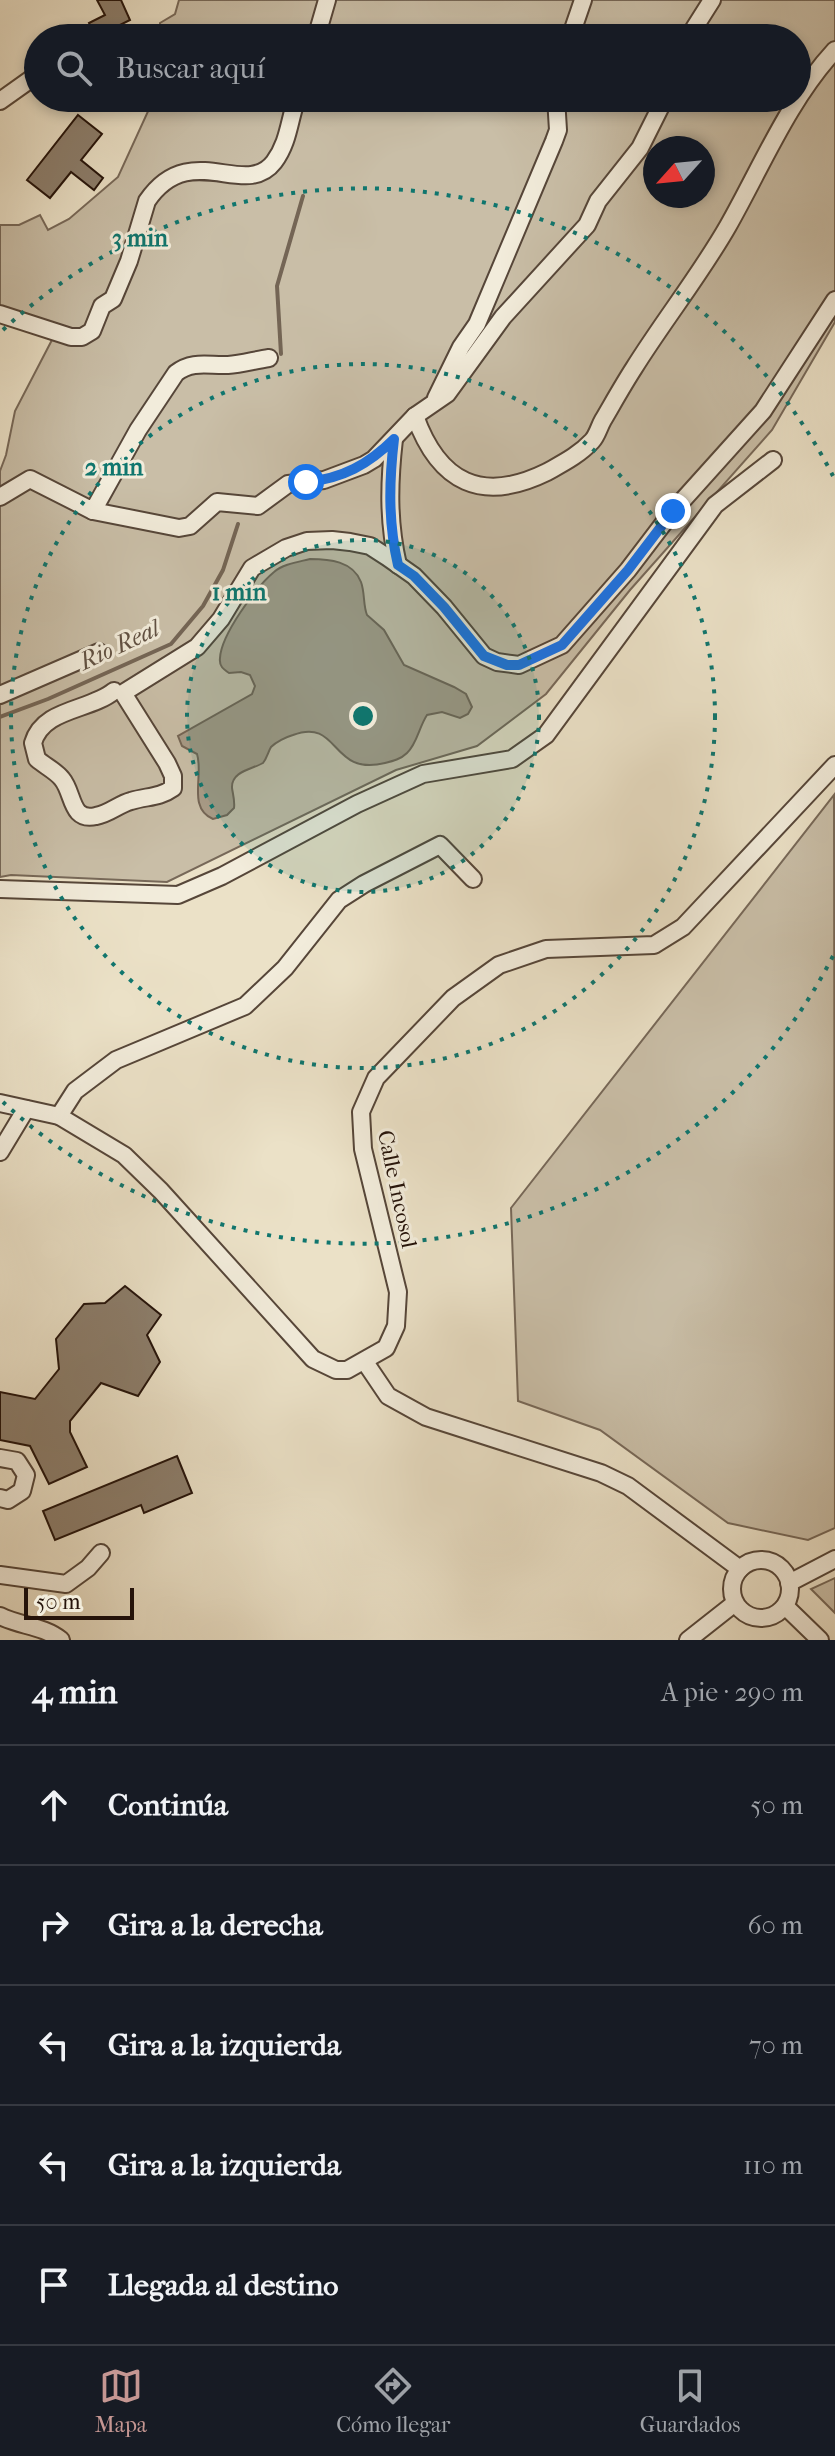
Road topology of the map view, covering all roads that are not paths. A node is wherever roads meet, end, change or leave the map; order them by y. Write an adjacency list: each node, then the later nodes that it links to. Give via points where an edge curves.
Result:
1 (327, 0): 4 (street)
2 (583, 0): 5 (street)
3 (712, 0): 6 (street)
4 (320, 24)
5 (575, 24)
6 (697, 24)
7 (835, 50): 8 (street)
8 (811, 76)
9 (24, 84): 10 (street)
10 (0, 101)
11 (294, 112): 16 (street, via 287,139 266,171 255,176 187,171 164,181 152,194 113,299 102,306 92,331 71,337)
12 (557, 112): 18 (street, via 554,141 477,324)
13 (658, 112): 18 (street, via 587,225 485,338 459,381)
14 (789, 112): 19 (street, via 726,228 623,384 594,439 572,459 509,486 478,486 451,474 432,453)
15 (835, 300): 24 (street, via 763,411 562,645 519,665 484,656 438,600)
16 (0, 314)
17 (269, 358): 23 (street, via 202,363 176,373)
18 (433, 403): 19 (street)
19 (415, 416): 20 (street)
20 (394, 439): 23 (street, via 364,465 324,480 288,484 253,508 217,502 190,526); 24 (street, via 389,522)
21 (773, 460): 30 (street, via 715,505 546,735 512,759 423,774 178,895)
22 (0, 497): 23 (street, via 30,479)
23 (93, 511)
24 (398, 565): 26 (street, via 370,546 332,540 286,548 252,568 197,647 123,693 167,763 173,788 88,817 76,809 60,776 37,759 33,743 53,718)
25 (99, 652): 27 (street)
26 (114, 691)
27 (0, 695)
28 (835, 765): 35 (street, Calle Incosol, via 683,927 654,945 546,949 499,965 453,998 376,1078 361,1112 363,1149 398,1292 396,1326 386,1348)
29 (473, 879): 33 (street, via 440,845 364,884 339,900 285,968 245,1006 116,1060 75,1091)
30 (0, 889)
31 (0, 1103): 32 (street)
32 (26, 1109): 33 (street); 34 (street)
33 (59, 1116): 35 (street, via 124,1155 313,1359 336,1370)
34 (0, 1152)
35 (365, 1362): 40 (street, via 388,1396 400,1403 426,1417 628,1486)
36 (0, 1458): 37 (street, via 17,1461 26,1475 22,1491 8,1500)
37 (0, 1498)
38 (101, 1553): 41 (street, via 66,1584)
39 (835, 1559): 42 (street)
40 (740, 1569): 42 (street, via 764,1560 780,1568); 43 (street, via 732,1585)
41 (0, 1575)
42 (789, 1583): 44 (street)
43 (735, 1603): 44 (street, via 759,1618); 47 (street)
44 (785, 1606): 48 (street)
45 (0, 1616): 46 (street, via 50,1631)
46 (61, 1640)
47 (688, 1640)
48 (820, 1640)

